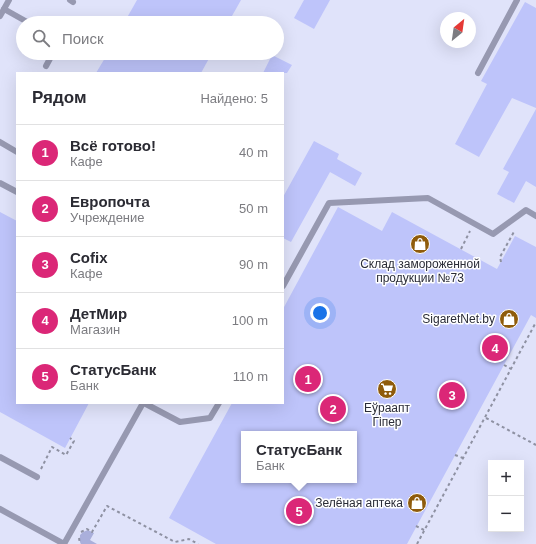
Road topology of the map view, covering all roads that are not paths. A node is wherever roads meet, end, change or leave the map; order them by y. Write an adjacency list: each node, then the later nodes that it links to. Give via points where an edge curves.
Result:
1 (9, 0): 3 (lane)
2 (517, 0): 8 (lane)
3 (4, 9): 4 (lane); 5 (lane)
4 (0, 16)
5 (16, 16)
6 (49, 60): 7 (lane)
7 (46, 66)
8 (478, 73)
9 (0, 142): 10 (lane)
10 (16, 151)
11 (0, 183): 12 (lane)
12 (16, 191)
13 (536, 216): 14 (lane, via 526,210 493,234 428,198 329,203)
14 (284, 284)
15 (142, 404): 21 (lane)
16 (145, 404): 17 (lane, via 180,422 210,418)
17 (217, 404)
18 (0, 457): 19 (lane)
19 (37, 477)
20 (0, 509): 21 (lane)
21 (64, 544)

